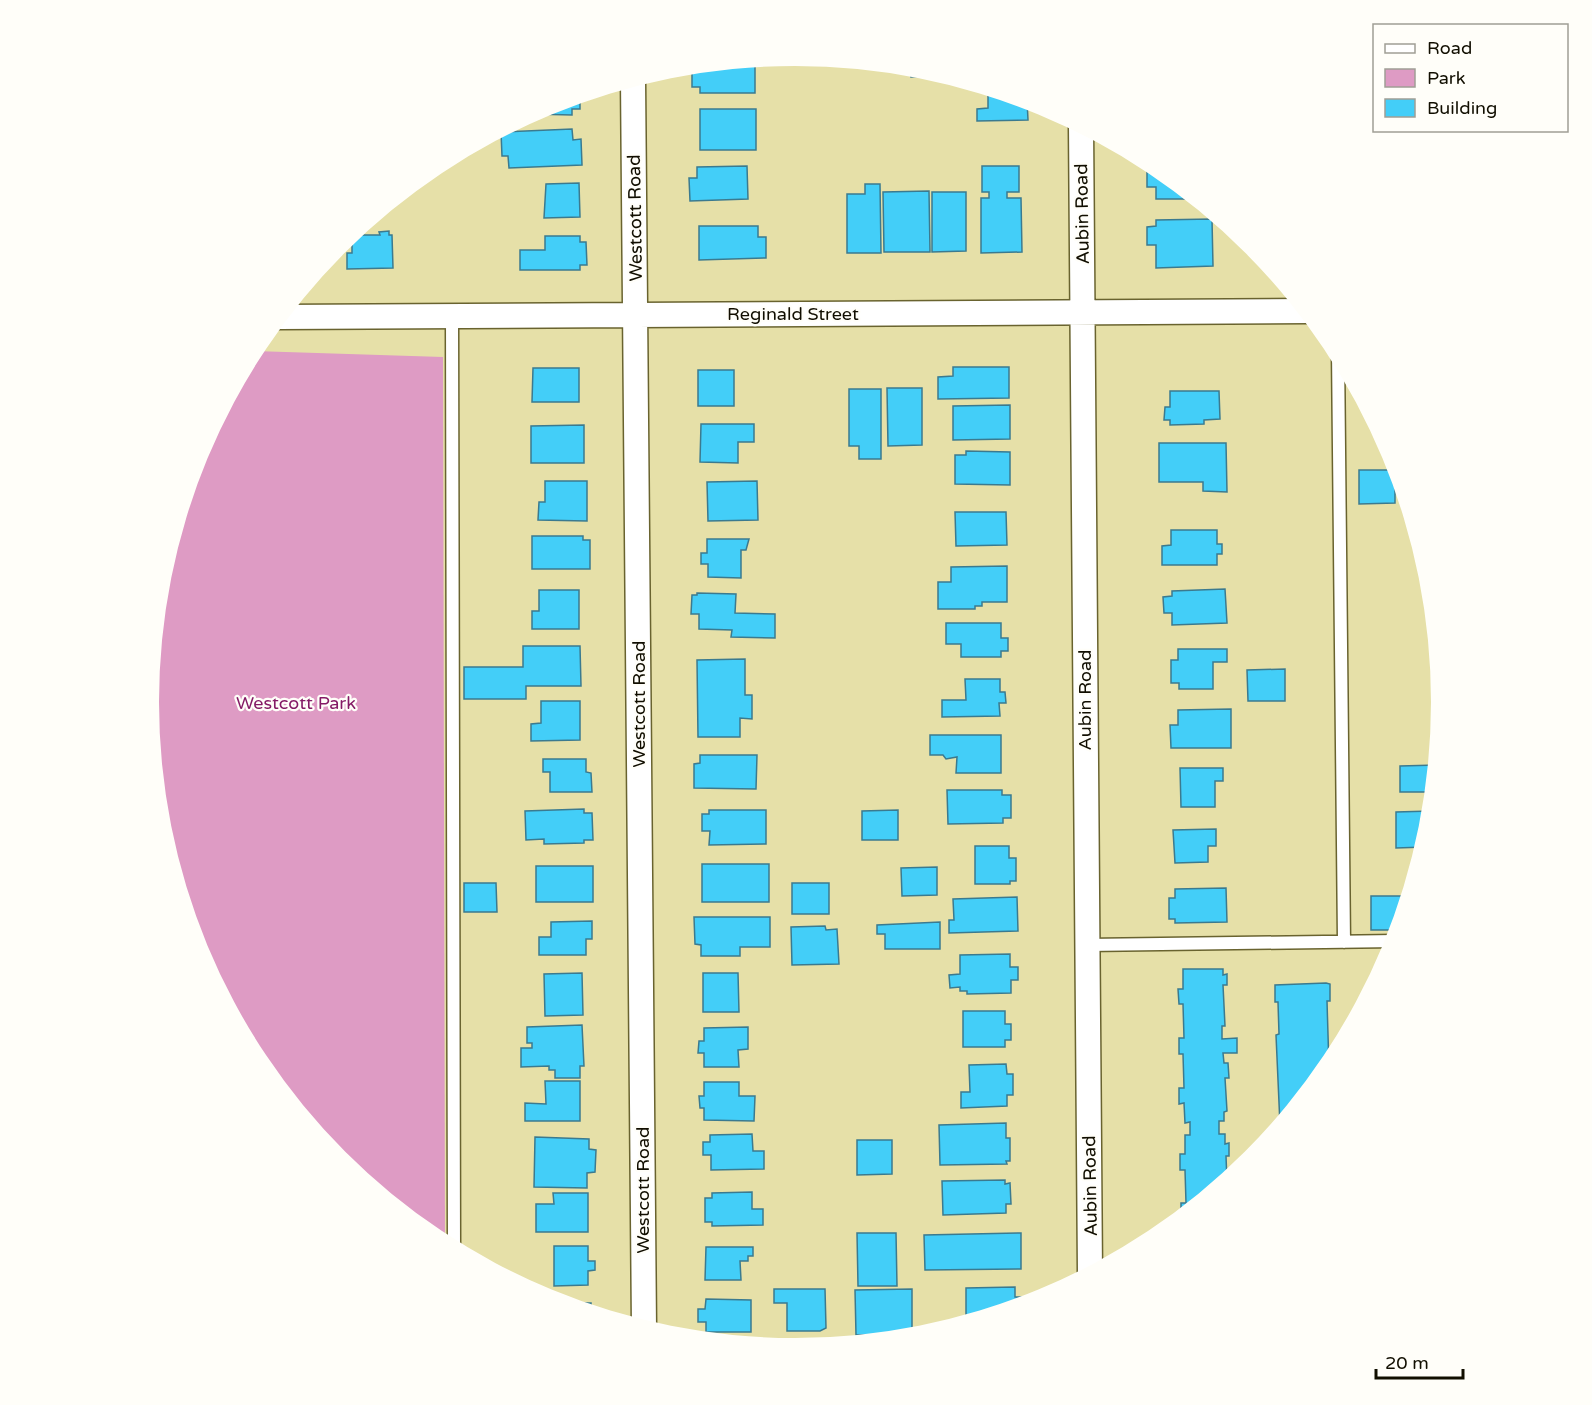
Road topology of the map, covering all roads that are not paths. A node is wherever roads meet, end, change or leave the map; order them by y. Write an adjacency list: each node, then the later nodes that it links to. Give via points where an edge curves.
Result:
1 (633, 87): 5 (street, Westcott Road)
2 (1081, 134): 4 (street, Aubin Road)
3 (1298, 311): 4 (street, Reginald Street)
4 (1082, 312): 5 (street, Reginald Street); 11 (street, Aubin Road)
5 (636, 315): 6 (street, Reginald Street); 14 (street, Westcott Road)
6 (452, 316): 7 (street, Reginald Street); 12 (lane)
7 (290, 317)
8 (1338, 370): 10 (lane)
9 (1386, 941): 10 (lane)
10 (1344, 942): 11 (lane)
11 (1087, 945): 13 (street, Aubin Road)
12 (454, 1239)
13 (1090, 1267)
14 (644, 1320)

